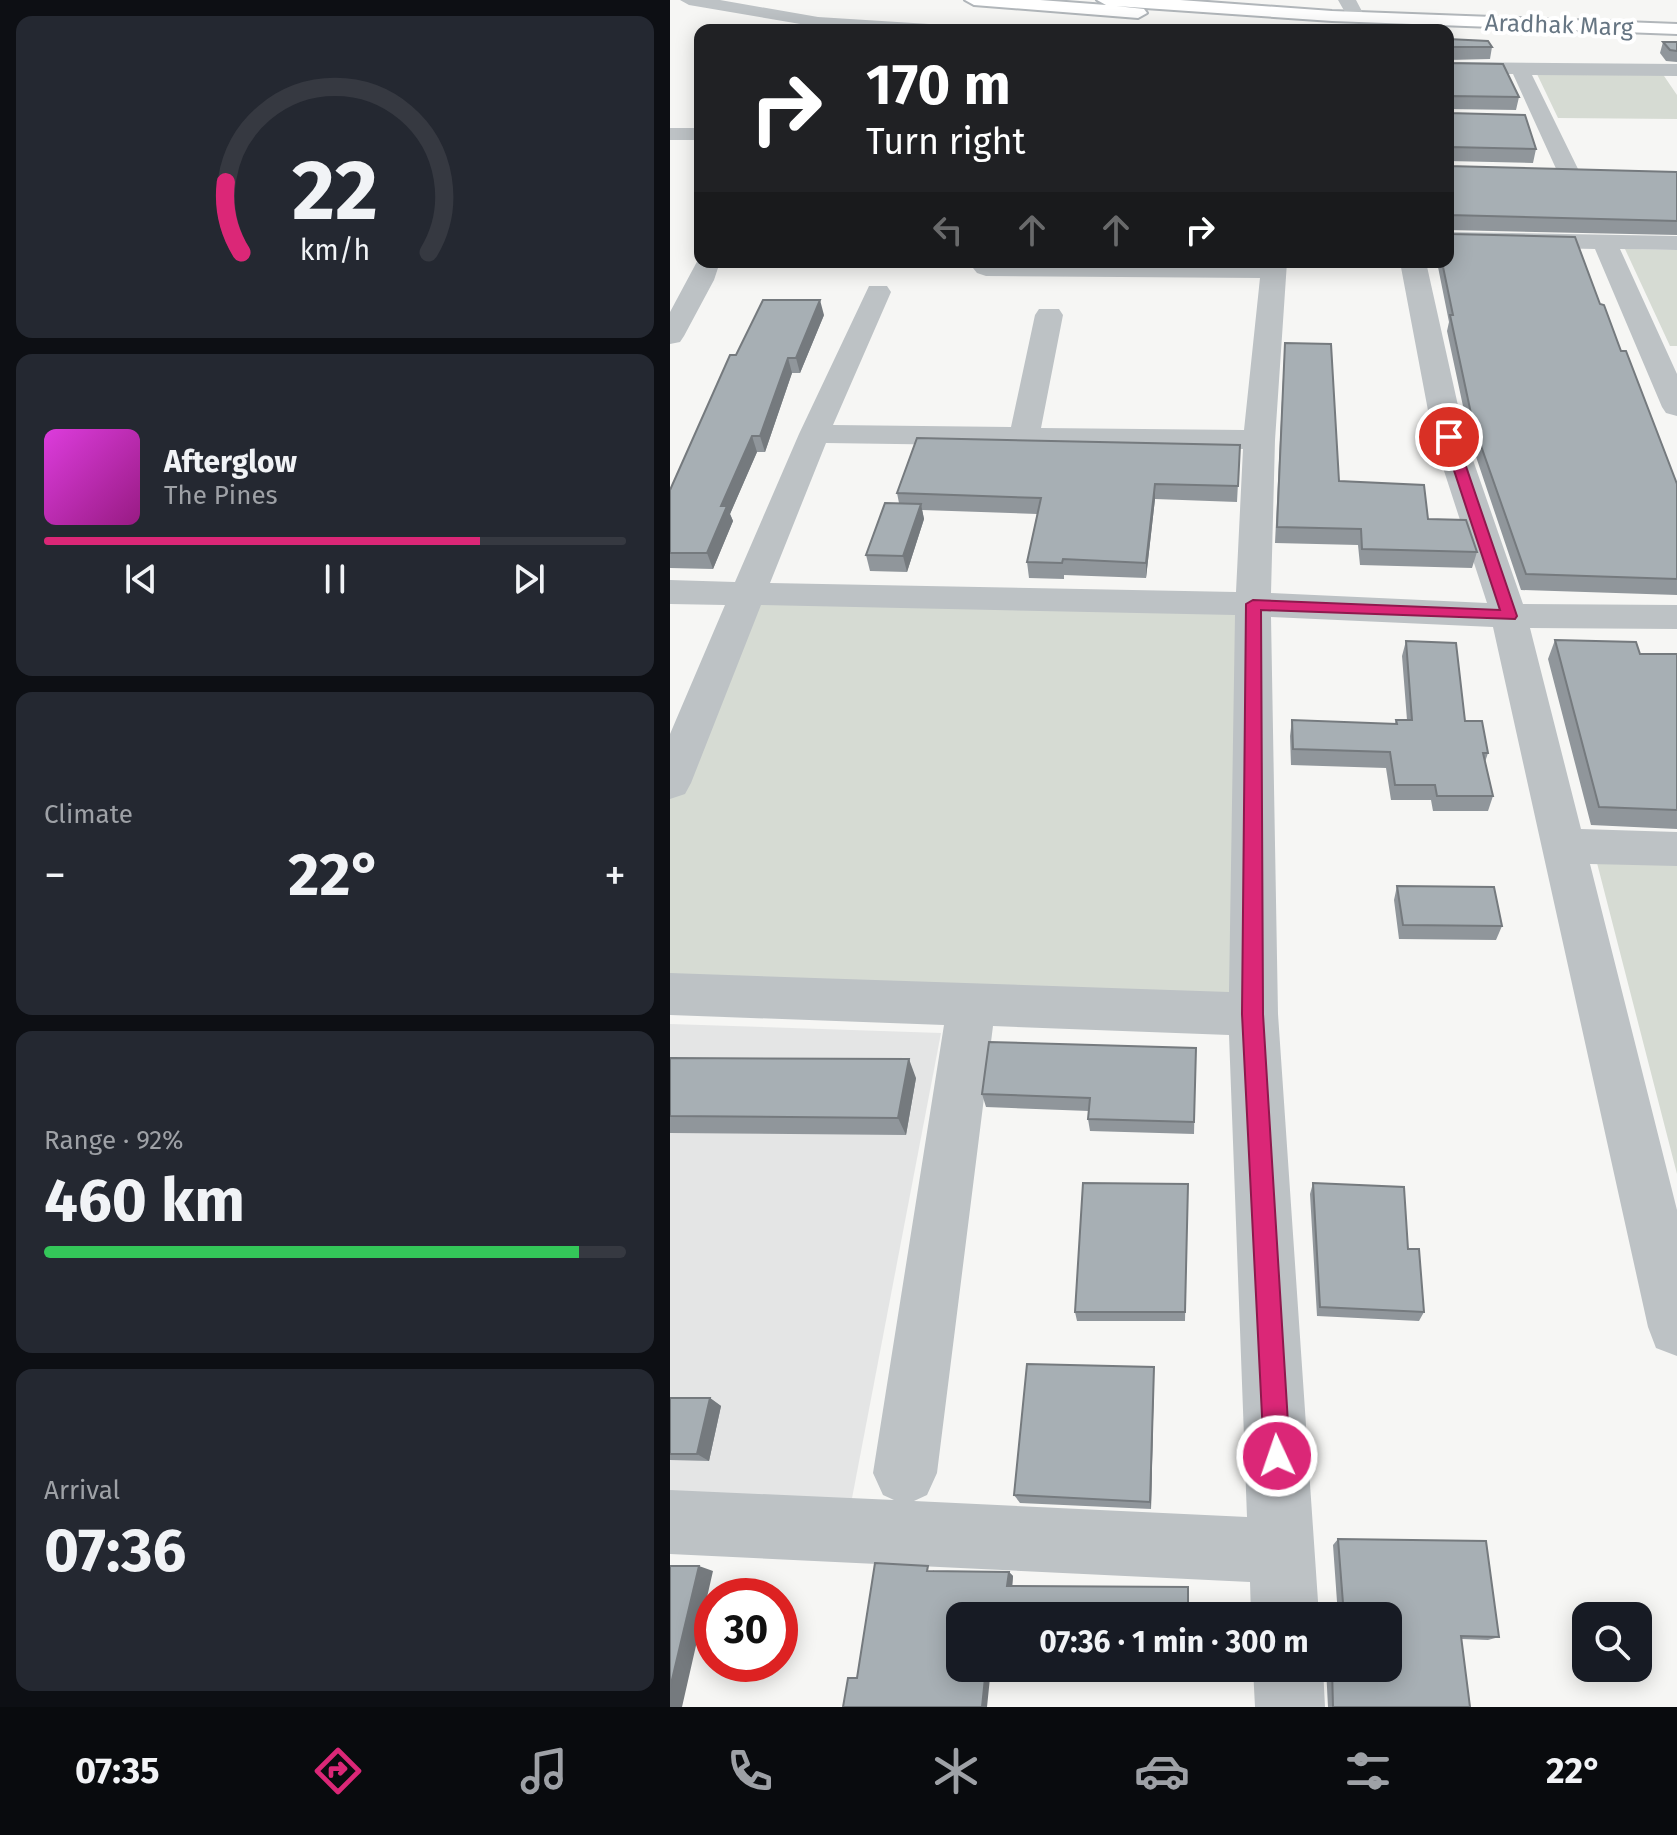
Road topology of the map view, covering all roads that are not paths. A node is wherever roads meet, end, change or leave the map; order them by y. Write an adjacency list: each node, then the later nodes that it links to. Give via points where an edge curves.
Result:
1 (689, 0): 5 (street)
2 (974, 0): 6 (main road, Aradhak Marg)
3 (1106, 0): 6 (main road, Aradhak Marg)
4 (1347, 0): 6 (street)
5 (850, 24)
6 (1358, 24)
7 (1454, 26): 8 (main road, Aradhak Marg)
8 (1677, 29)
9 (1454, 34): 10 (main road, Aradhak Marg)
10 (1677, 42)
11 (1454, 68): 12 (street)
12 (1520, 69): 13 (street); 15 (street)
13 (1675, 73)
14 (1517, 119): 15 (street)
15 (1544, 120): 18 (street, via 1577,173)
16 (670, 134): 17 (street)
17 (694, 134)
18 (1539, 173)
19 (1454, 239): 20 (street)
20 (1604, 242): 21 (street); 28 (street)
21 (1677, 243)
22 (705, 268): 27 (street)
23 (1274, 268): 32 (street)
24 (1414, 268): 36 (street, via 1449,437)
25 (878, 292): 30 (street)
26 (1049, 315): 31 (street)
27 (670, 336)
28 (1665, 352): 29 (street)
29 (1677, 407)
30 (814, 434): 31 (street); 34 (street)
31 (1024, 438): 32 (street)
32 (1259, 440): 35 (street)
33 (670, 592): 34 (street)
34 (748, 594): 35 (street); 38 (street)
35 (1253, 604): 36 (street); 43 (street)
36 (1509, 616): 37 (street); 39 (street)
37 (1677, 617)
38 (670, 783)
39 (1564, 846): 40 (street); 44 (street)
40 (1677, 849)
41 (670, 994): 42 (street)
42 (971, 1005): 43 (street); 45 (street)
43 (1253, 1014): 47 (street)
44 (1677, 1326)
45 (905, 1473)
46 (670, 1522): 47 (street)
47 (1282, 1551): 48 (street)
48 (1284, 1602)
49 (1289, 1682): 50 (street)
50 (1290, 1707)

